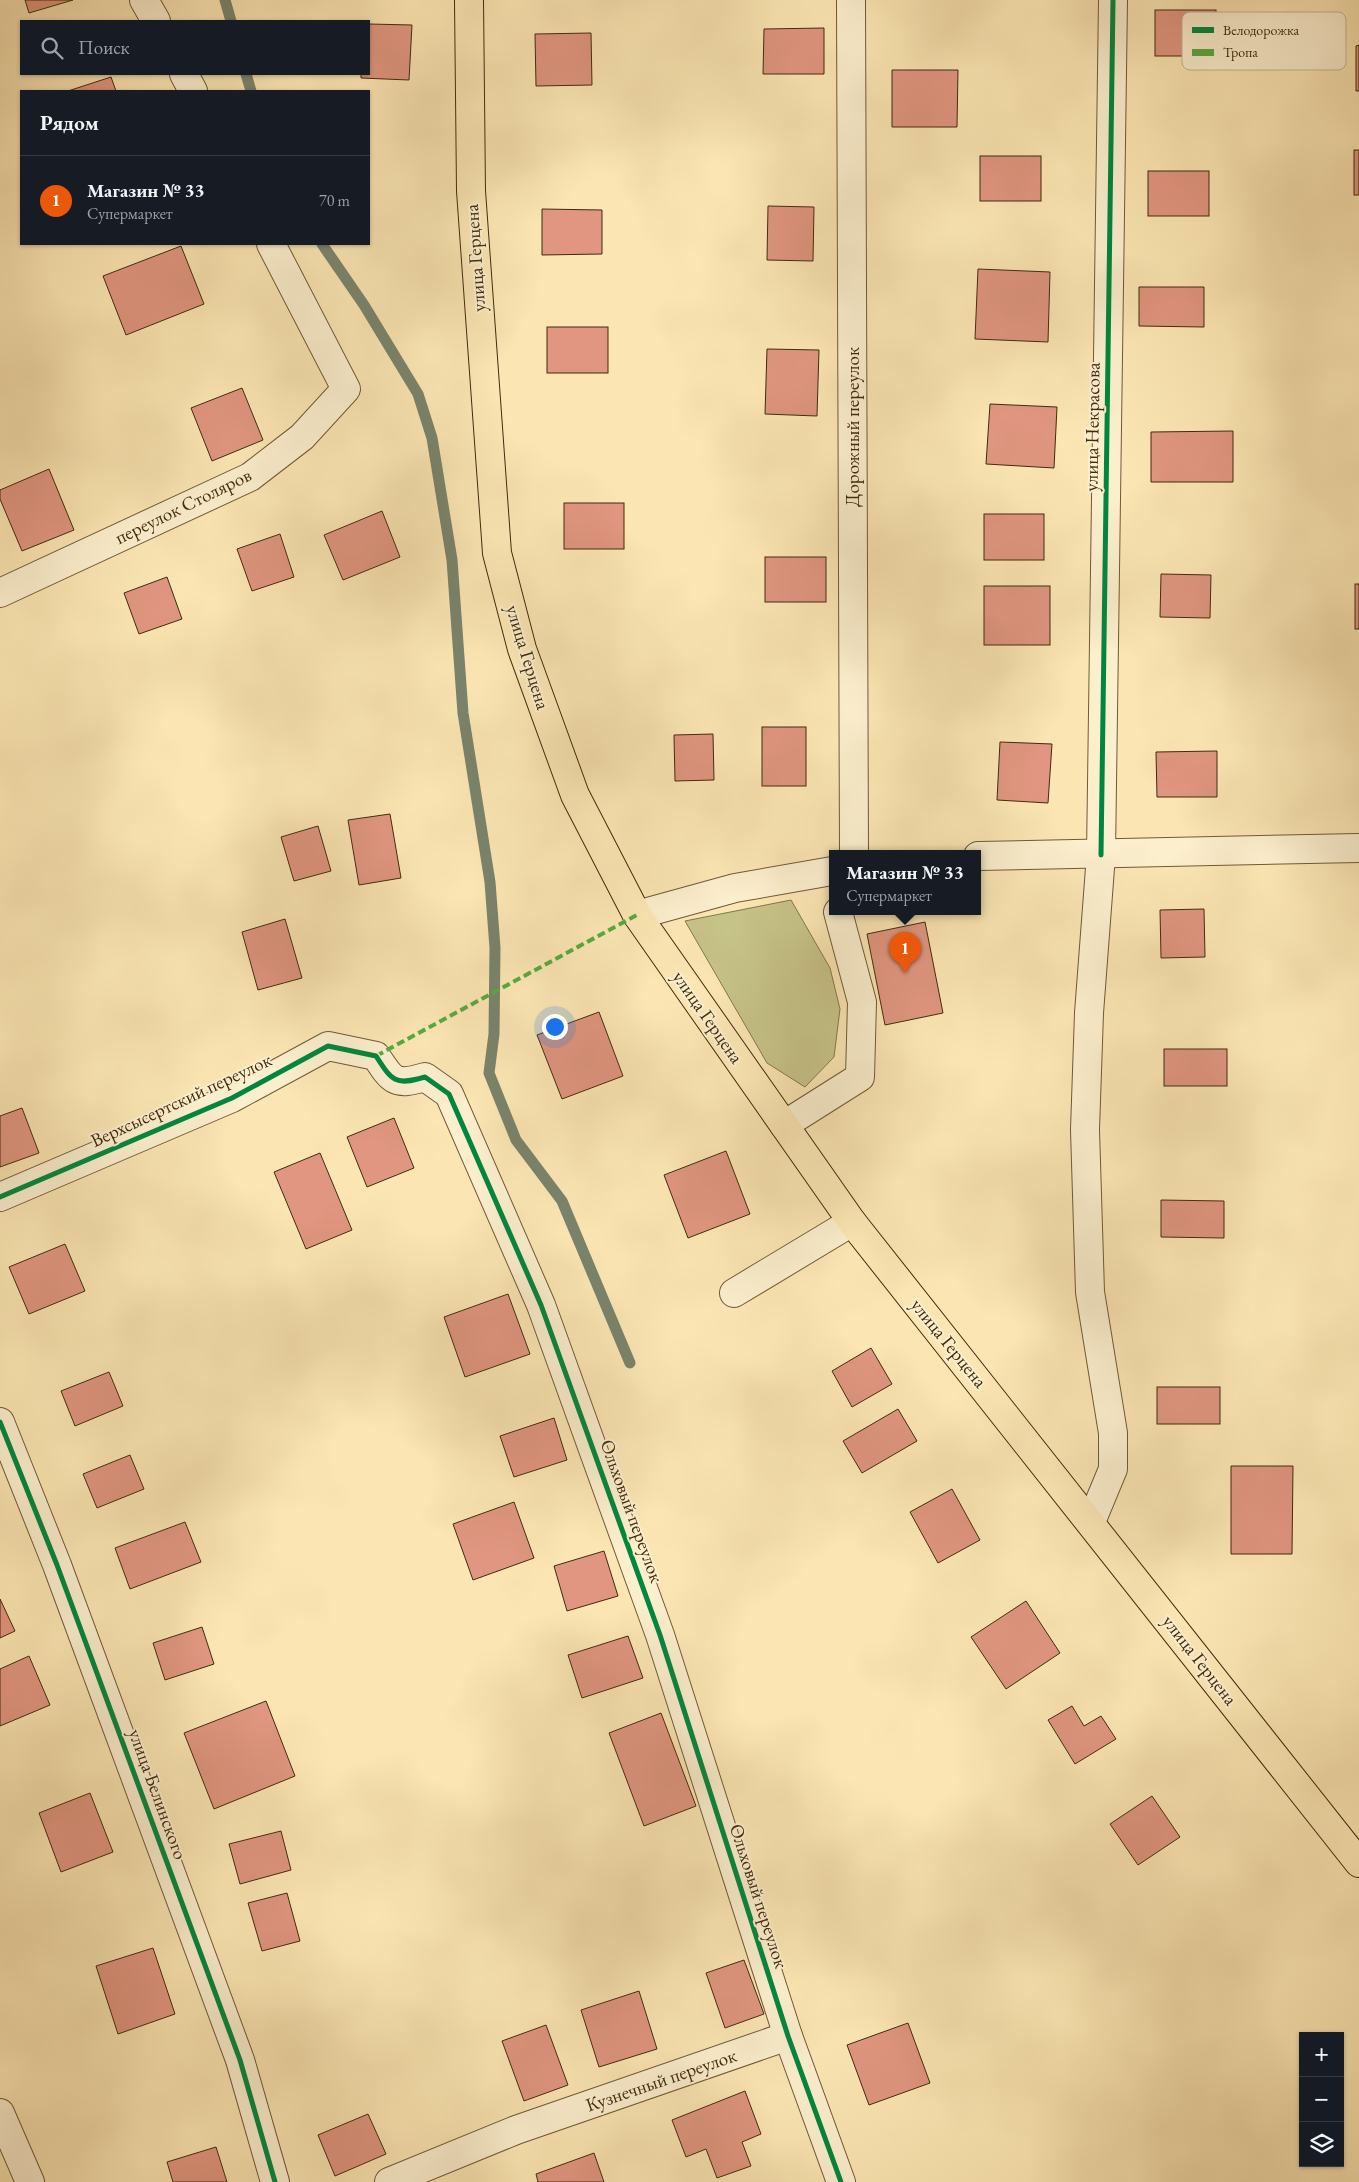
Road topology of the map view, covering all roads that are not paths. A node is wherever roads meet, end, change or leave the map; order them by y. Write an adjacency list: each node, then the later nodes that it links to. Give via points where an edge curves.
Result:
1 (144, 0): 5 (street)
2 (468, 0): 15 (main road, улица Герцена, via 471,191 497,553 522,649 575,795)
3 (851, 0): 11 (street, Дорожный переулок)
4 (1113, 0): 12 (street, улица Некрасова)
5 (155, 20)
6 (185, 75): 7 (street)
7 (192, 90)
8 (272, 245): 9 (street, переулок Столяров, via 346,390 302,437 250,477)
9 (0, 593)
10 (1359, 848): 12 (street)
11 (854, 850)
12 (1101, 855): 13 (street); 23 (street, улица Некрасова, via 1084,1130 1090,1292 1113,1442 1113,1469)
13 (981, 856)
14 (829, 879): 15 (street, via 735,888)
15 (637, 915): 18 (main road, улица Герцена)
16 (839, 915): 18 (street, via 862,1002 860,1077)
17 (376, 1056): 19 (street, Верхсысертский переулок, via 328,1046 232,1098); 25 (street, Ольховый переулок, via 389,1076 405,1083 425,1077 449,1094 542,1305 660,1635)
18 (784, 1125): 20 (main road, улица Герцена)
19 (0, 1197)
20 (852, 1222): 21 (street); 23 (main road, улица Герцена)
21 (734, 1293)
22 (0, 1422): 28 (street, улица Белинского, via 57,1564 237,2051)
23 (1091, 1522): 24 (main road, улица Герцена)
24 (1359, 1863)
25 (788, 2036): 29 (street, Кузнечный переулок, via 516,2130); 30 (street)
26 (0, 2113): 27 (street)
27 (30, 2182)
28 (275, 2182)
29 (390, 2182)
30 (841, 2182)

